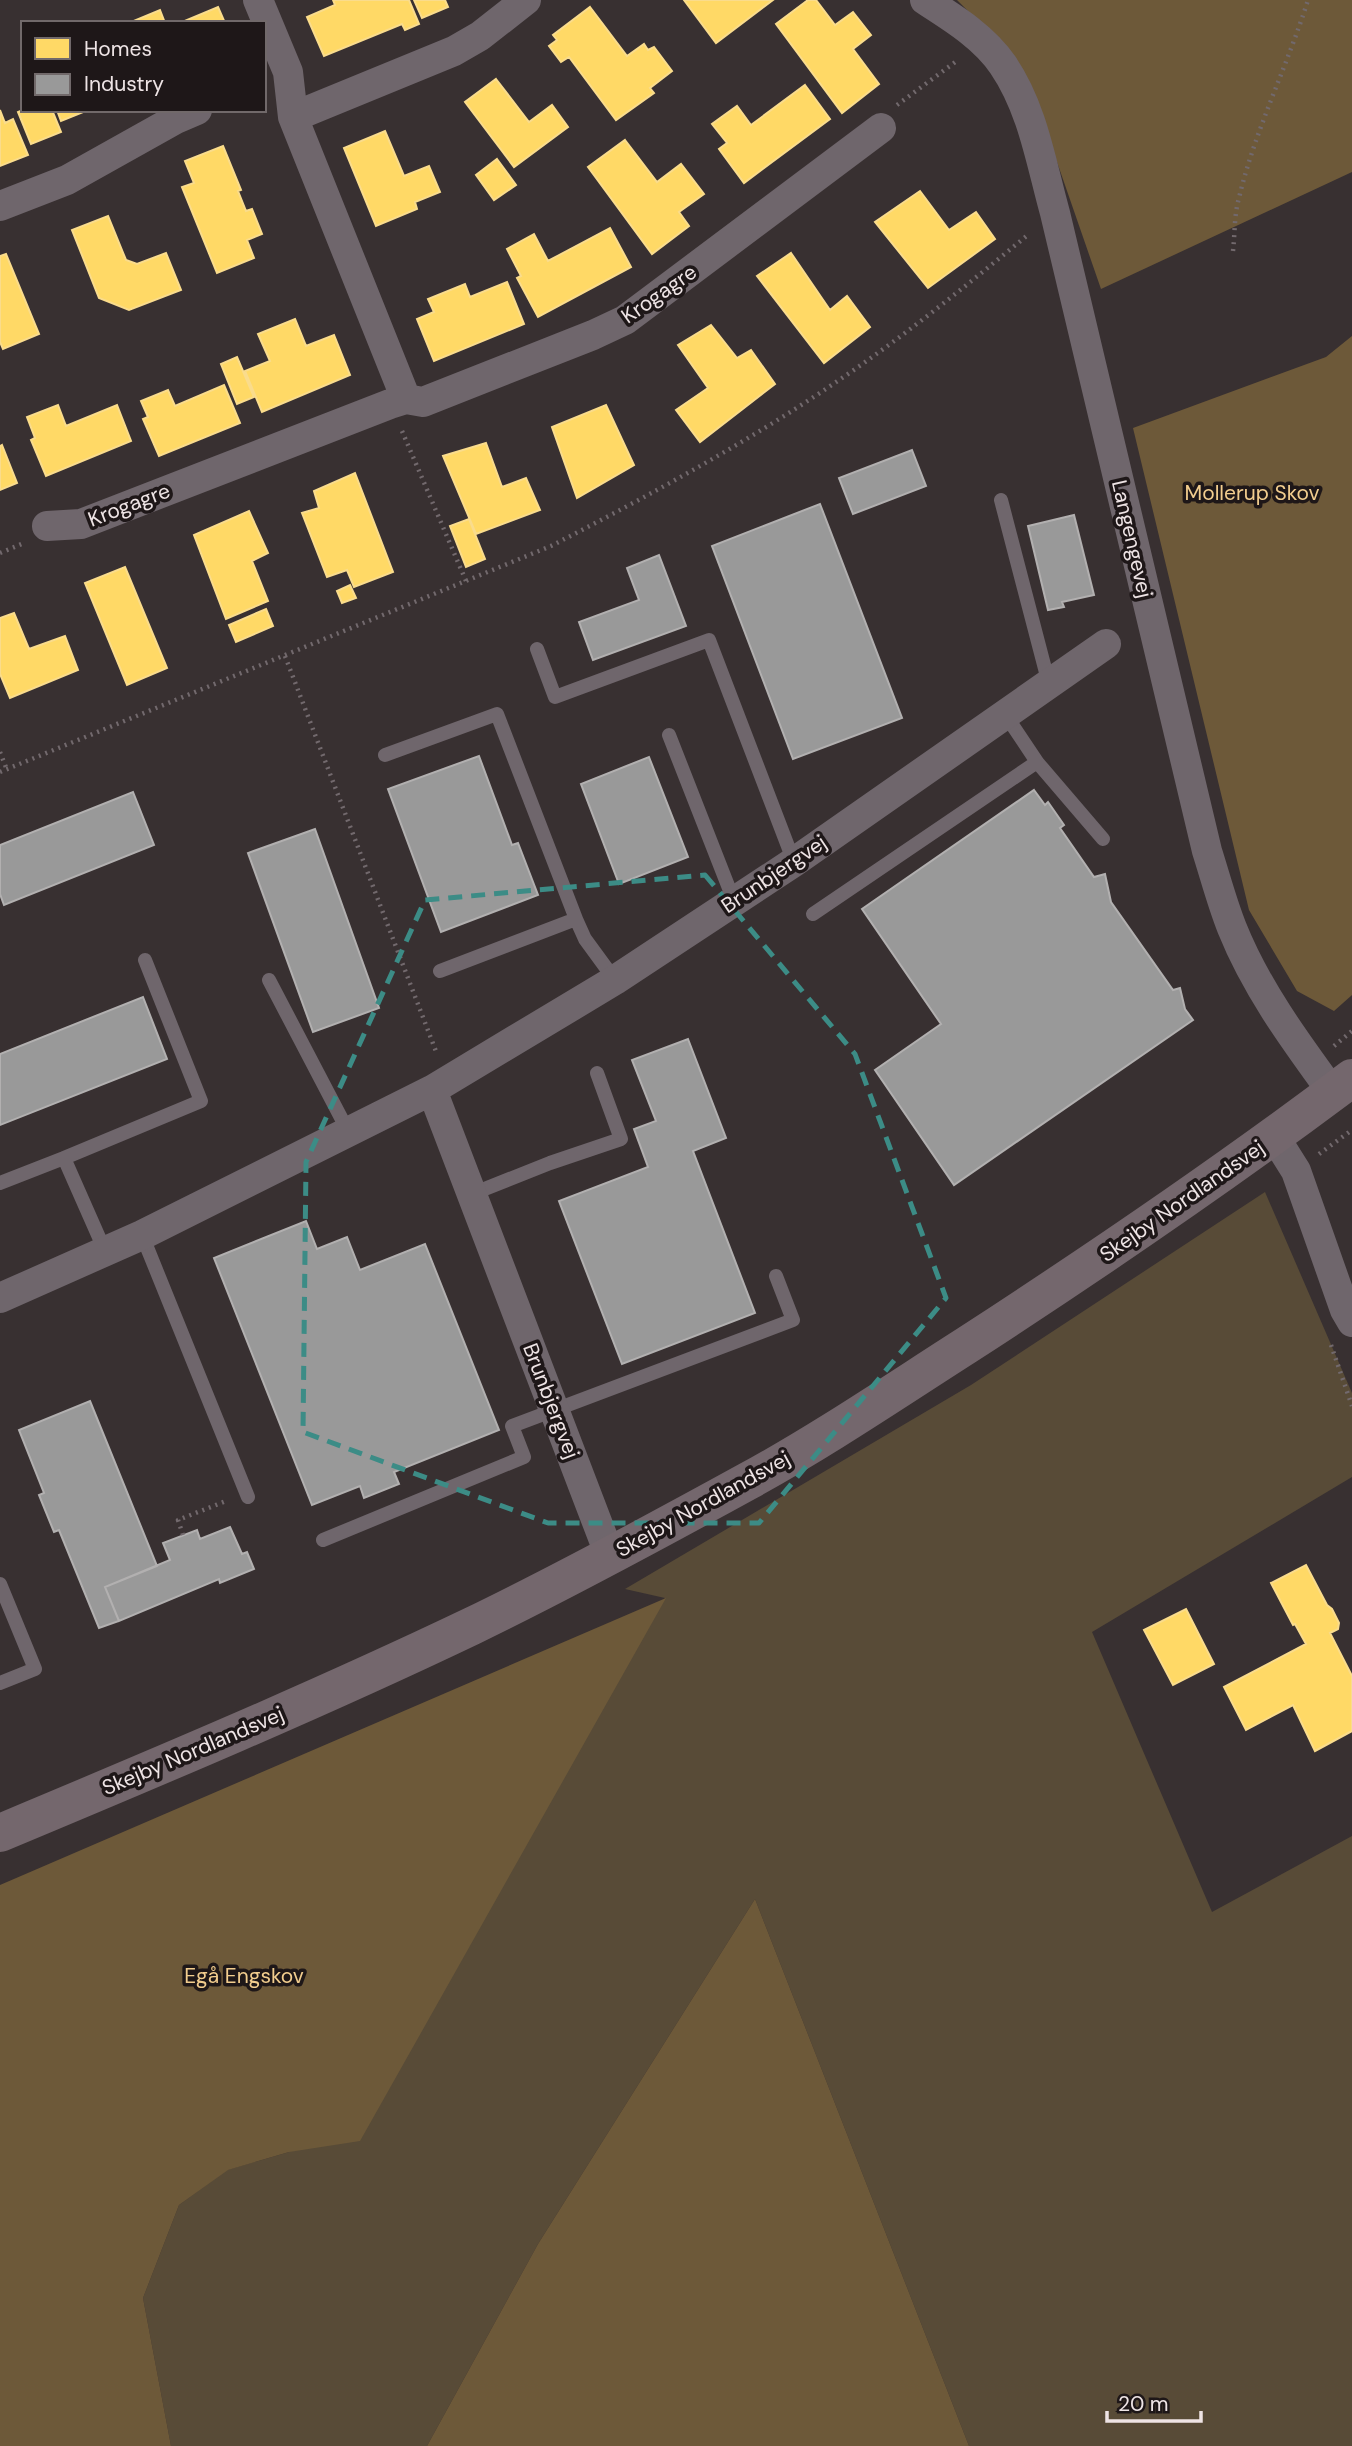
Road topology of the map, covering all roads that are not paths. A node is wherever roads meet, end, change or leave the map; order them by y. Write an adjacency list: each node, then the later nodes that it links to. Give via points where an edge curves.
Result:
1 (258, 0): 4 (street)
2 (526, 0): 8 (street, via 454,51)
3 (925, 0): 32 (street, Langengevej, via 962,24 1002,64 1031,124 1215,877 1232,928 1259,984 1292,1037)
4 (263, 21)
5 (266, 34): 6 (street)
6 (276, 77): 8 (street)
7 (192, 112): 10 (street, via 67,180)
8 (293, 117): 11 (street)
9 (881, 128): 11 (street, Krogagre, via 625,320 423,402)
10 (0, 206)
11 (398, 401): 13 (street, Krogagre, via 81,524)
12 (1001, 499): 16 (lane)
13 (47, 526)
14 (1106, 644): 16 (street, Brunbjergvej)
15 (537, 649): 22 (lane, via 555,697 709,640)
16 (1049, 684): 17 (street, Brunbjergvej)
17 (1005, 714): 20 (lane); 22 (street, Brunbjergvej)
18 (669, 735): 23 (lane)
19 (385, 755): 25 (lane, via 497,713)
20 (1037, 762): 21 (lane); 24 (lane)
21 (1103, 839)
22 (794, 862): 23 (street, Brunbjergvej)
23 (734, 901): 29 (street, Brunbjergvej)
24 (813, 914)
25 (576, 919): 27 (lane); 29 (lane)
26 (145, 960): 35 (lane, via 201,1101)
27 (440, 971)
28 (269, 980): 33 (lane)
29 (615, 980): 31 (street, Brunbjergvej)
30 (597, 1073): 37 (lane, via 621,1139)
31 (439, 1085): 33 (street, Brunbjergvej); 37 (street, Brunbjergvej)
32 (1342, 1085): 34 (street, Skejby Nordlandsvej)
33 (348, 1132): 38 (street, Brunbjergvej)
34 (1274, 1136): 42 (street, via 1296,1171); 46 (street, Skejby Nordlandsvej, via 1087,1267 870,1407 753,1479)
35 (64, 1158): 36 (lane); 39 (lane)
36 (0, 1183)
37 (472, 1194): 43 (street, Brunbjergvej)
38 (142, 1236): 39 (street, Brunbjergvej); 44 (lane)
39 (105, 1251): 41 (street, Brunbjergvej)
40 (776, 1276): 43 (lane, via 793,1320)
41 (0, 1298)
42 (1352, 1322)
43 (554, 1409): 45 (lane, via 512,1426 524,1457); 46 (street, Brunbjergvej)
44 (247, 1495)
45 (323, 1540)
46 (610, 1556): 49 (street, Skejby Nordlandsvej, via 471,1626 228,1737)
47 (0, 1584): 48 (lane, via 35,1669)
48 (0, 1683)
49 (0, 1833)

